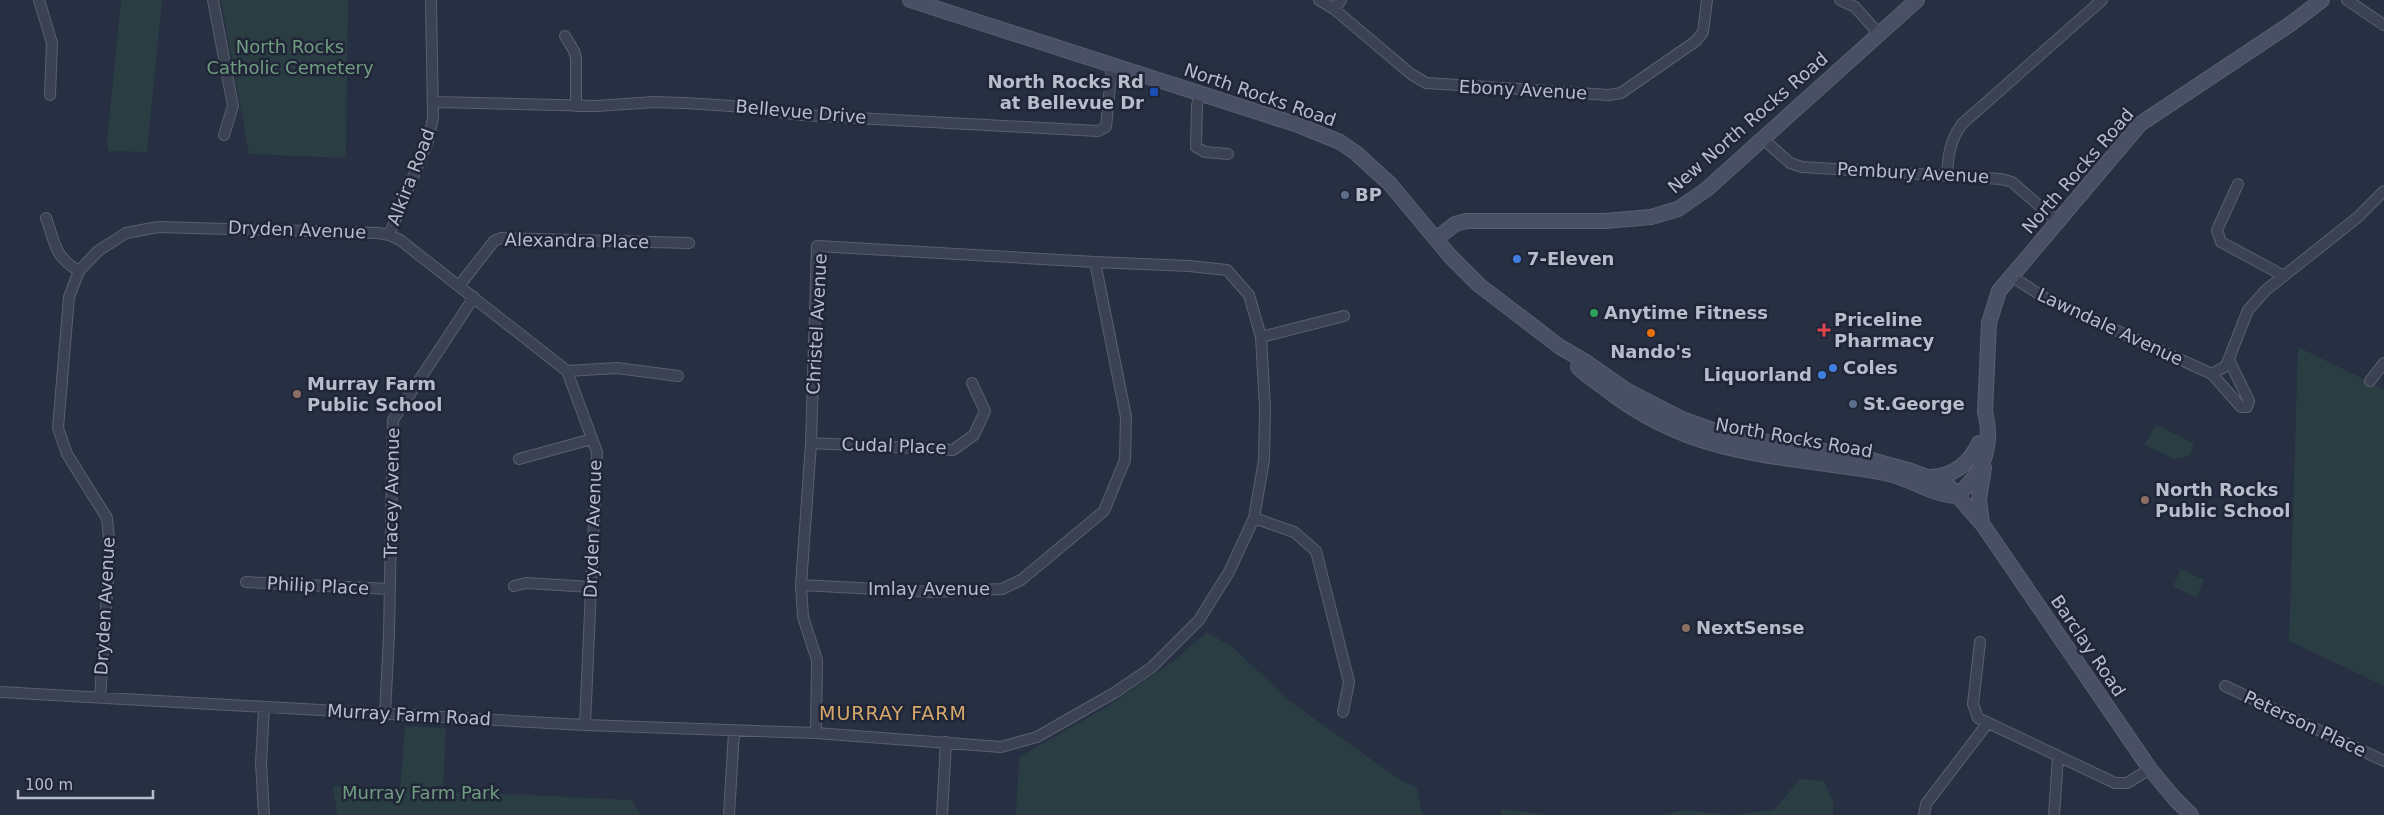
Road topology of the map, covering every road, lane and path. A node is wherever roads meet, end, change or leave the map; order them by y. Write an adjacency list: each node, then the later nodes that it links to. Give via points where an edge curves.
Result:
1 (39, 0): 19 (street, via 52,43)
2 (213, 0): 22 (street, via 233,106)
3 (431, 0): 20 (street, Alkira Road)
4 (910, 0): 17 (main road, North Rocks Road)
5 (1319, 0): 13 (street, Ebony Avenue)
6 (1341, 0): 13 (street)
7 (1707, 0): 13 (street, Ebony Avenue, via 1703,32 1696,41 1621,93 1609,95 1426,83)
8 (1840, 0): 15 (street, via 1855,7)
9 (1917, 0): 15 (main road, New North Rocks Road)
10 (2102, 0): 25 (street, via 1962,124 1950,147)
11 (2322, 0): 29 (main road, North Rocks Road, via 2140,124)
12 (2346, 0): 14 (street)
13 (1334, 9)
14 (2384, 25)
15 (1879, 34): 23 (main road, New North Rocks Road)
16 (565, 36): 21 (street, via 576,58)
17 (1112, 66): 18 (main road, North Rocks Road); 21 (street, Bellevue Drive, via 1106,127 1098,131 802,115 704,104 654,102)
18 (1200, 94): 24 (street, via 1196,147 1205,152); 31 (main road, North Rocks Road, via 1340,142 1390,184)
19 (50, 96)
20 (434, 102): 21 (street, Bellevue Drive); 30 (street, Alkira Road, via 428,141)
21 (576, 106)
22 (224, 135)
23 (1763, 139): 25 (street, Pembury Avenue, via 1790,163 1802,167); 31 (main road, New North Rocks Road, via 1691,201 1664,214 1605,221 1466,221 1456,224)
24 (1228, 154)
25 (1947, 175): 29 (street, Pembury Avenue, via 2012,182)
26 (2238, 184): 36 (street, via 2217,230 2221,242)
27 (2384, 191): 36 (street, via 2358,217)
28 (46, 218): 34 (street, via 58,252 64,261)
29 (2057, 221): 35 (main road, North Rocks Road)
30 (389, 234): 34 (street, Dryden Avenue, via 158,226 137,229 114,239 98,250); 37 (street, Dryden Avenue)
31 (1436, 239): 41 (main road, North Rocks Road, via 1479,285)
32 (689, 243): 37 (street, Alexandra Place, via 501,238 494,241)
33 (1095, 262): 40 (street, Christel Avenue, via 1226,270 1249,295); 51 (street, Christel Avenue, via 817,246); 60 (street, Imlay Avenue, via 1126,417 1124,460 1104,511 1021,580 1002,589 933,592)
34 (79, 271): 67 (street, Dryden Avenue, via 69,297 58,428 66,454 107,518 110,549)
35 (2011, 276): 45 (street, Lawndale Avenue, via 2045,298); 49 (main road, North Rocks Road, via 1999,291 1991,312)
36 (2284, 276): 42 (street, via 2248,310)
37 (459, 286): 38 (street, Dryden Avenue)
38 (474, 297): 44 (street, Dryden Avenue); 63 (street, Tracey Avenue, via 393,420)
39 (1344, 316): 40 (street)
40 (1262, 338): 57 (street, Christel Avenue, via 1264,460)
41 (1560, 347): 55 (main road, North Rocks Road, via 1626,390 1696,425 1750,440 1861,457); 56 (main road, North Rocks Road, via 1581,370 1621,400 1660,424 1702,441 1753,454 1885,473 1913,481 1942,496)
42 (2228, 360): 45 (street, via 2226,366); 45 (street, Lawndale Avenue, via 2250,401 2247,407 2241,407)
43 (2384, 364): 47 (street)
44 (567, 371): 46 (street, via 617,368); 50 (street, Dryden Avenue)
45 (2212, 374)
46 (678, 376)
47 (2370, 381)
48 (972, 383): 51 (street, Cudal Place, via 985,411 974,435 952,450)
49 (1985, 412): 52 (main road, North Rocks Road, via 1980,423); 54 (main road, North Rocks Road, via 1989,426)
50 (592, 439): 53 (street); 62 (street, Dryden Avenue, via 597,452)
51 (811, 443): 60 (street, Christel Avenue)
52 (1979, 443): 55 (main road, via 1963,466 1948,474); 56 (main road, North Rocks Road, via 1976,458)
53 (518, 459)
54 (1984, 462): 56 (main road, North Rocks Road, via 1974,480); 58 (main road, via 1979,499)
55 (1930, 477): 56 (main road, North Rocks Road, via 1948,485)
56 (1956, 496): 58 (main road, Barclay Road)
57 (1254, 518): 69 (street, via 1294,532 1316,552 1349,682); 75 (street, Christel Avenue, via 1229,572 1199,620 1151,668 1114,694 1037,737 1001,747)
58 (1983, 525): 78 (main road, Barclay Road)
59 (246, 582): 63 (street, Philip Place)
60 (801, 585): 74 (street, Christel Avenue, via 803,617 817,660)
61 (514, 586): 62 (street, via 526,583)
62 (591, 587): 72 (street, Dryden Avenue)
63 (390, 589): 70 (street, Tracey Avenue)
64 (1980, 642): 71 (street, via 1973,704 1978,718)
65 (2225, 686): 77 (street, Peterson Place)
66 (0, 692): 67 (street, Murray Farm Road)
67 (100, 697): 68 (street, Murray Farm Road)
68 (264, 708): 70 (street, Murray Farm Road); 79 (street, via 261,763)
69 (1343, 712)
70 (385, 714): 72 (street, Murray Farm Road)
71 (1987, 724): 76 (street); 82 (street, via 1926,804)
72 (585, 725): 73 (street, Murray Farm Road)
73 (734, 732): 74 (street, Murray Farm Road); 80 (street)
74 (816, 734): 75 (street, Murray Farm Road)
75 (946, 742): 81 (street)
76 (2058, 757): 78 (street, via 2115,783 2127,782); 83 (street)
77 (2384, 761)
78 (2150, 769): 84 (main road, Barclay Road)
79 (264, 815)
80 (730, 815)
81 (942, 815)
82 (1924, 815)
83 (2054, 815)
84 (2191, 815)

